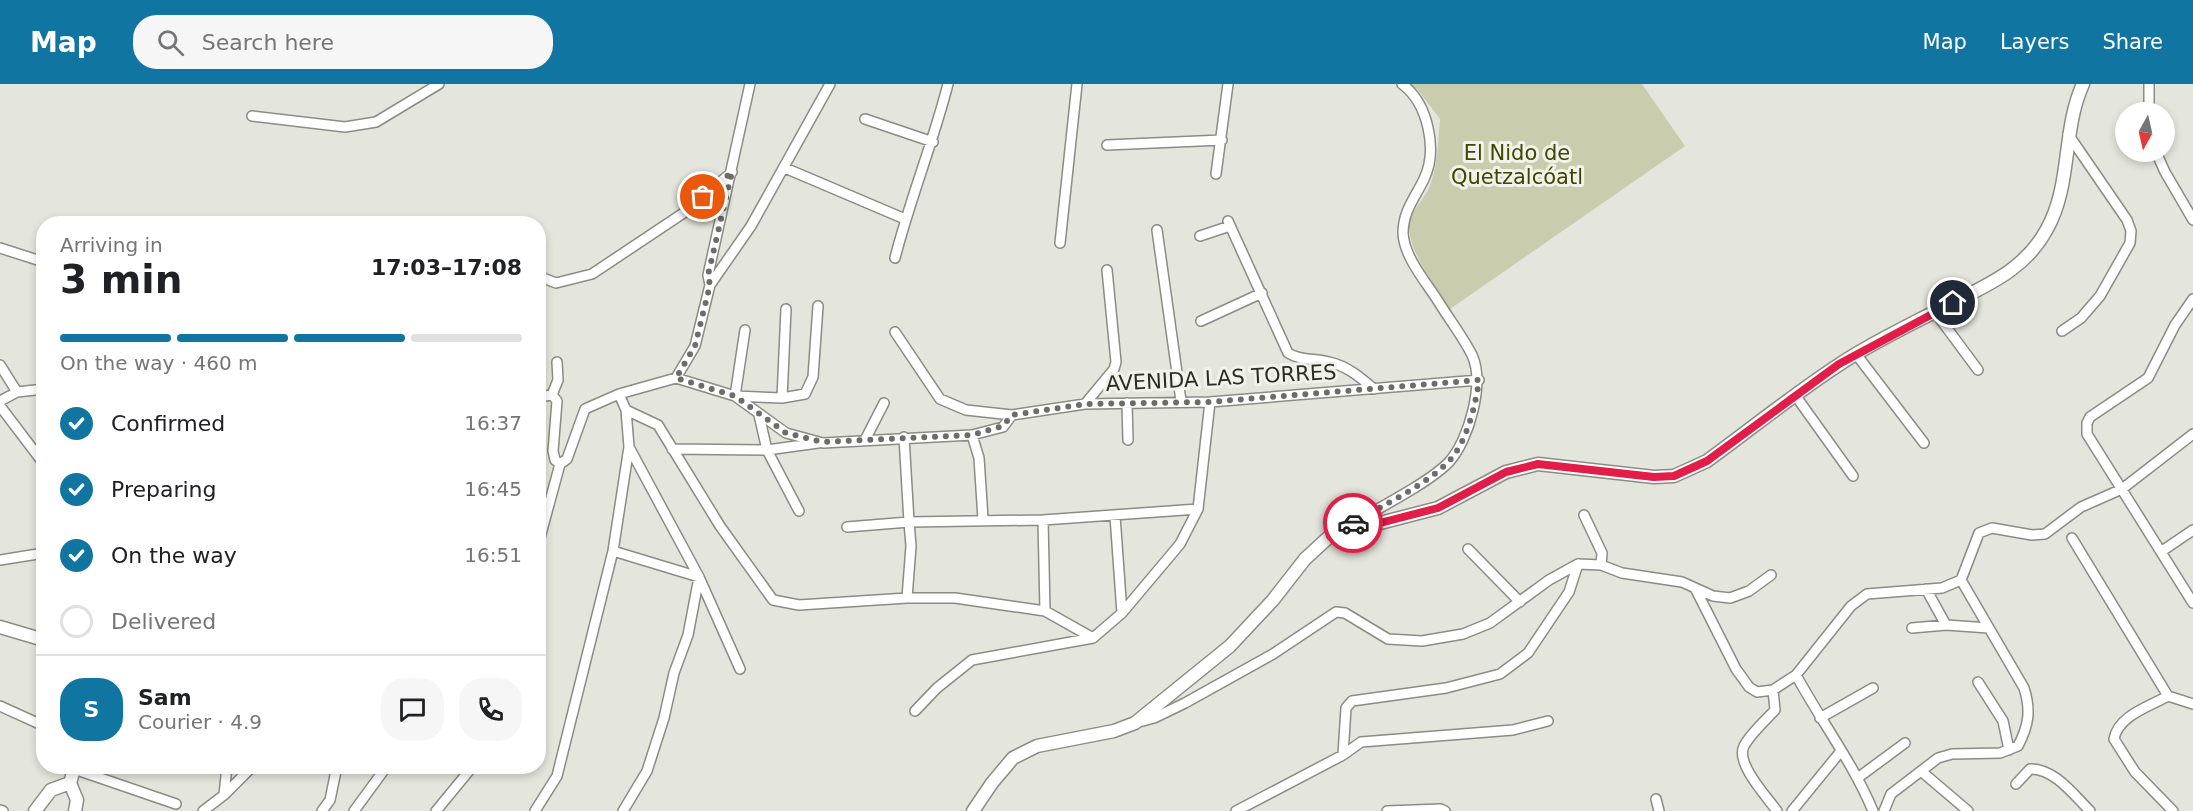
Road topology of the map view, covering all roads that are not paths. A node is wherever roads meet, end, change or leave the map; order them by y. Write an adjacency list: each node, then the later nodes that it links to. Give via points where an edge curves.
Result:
1 (439, 84): 11 (street, via 376,122 345,127)
2 (750, 84): 19 (street)
3 (830, 84): 18 (street)
4 (948, 84): 15 (street)
5 (1077, 84): 25 (street)
6 (1228, 84): 14 (street)
7 (1402, 84): 46 (street, via 1423,111 1432,152 1425,177 1403,217 1403,237 1412,259 1472,356)
8 (2083, 84): 13 (street)
9 (2149, 84): 10 (street)
10 (2149, 102)
11 (252, 116)
12 (865, 119): 15 (street)
13 (2068, 134): 36 (street, via 2057,209 2036,248 2007,275); 39 (street, via 2131,231 2130,243 2100,296 2081,318)
14 (1222, 140): 16 (street); 20 (street)
15 (933, 142): 21 (street)
16 (1107, 145)
17 (2160, 162): 22 (street)
18 (785, 168): 21 (street); 31 (street)
19 (732, 172): 30 (street, via 688,210 592,274 556,283); 31 (street, via 708,275)
20 (1216, 174)
21 (905, 219): 27 (street)
22 (2193, 220)
23 (1157, 230): 56 (street)
24 (1200, 236): 32 (street, via 1229,224)
25 (1060, 243)
26 (0, 248): 28 (street)
27 (896, 258)
28 (36, 259)
29 (1107, 270): 61 (street, via 1116,362)
30 (546, 279)
31 (710, 285): 45 (street, via 695,346)
32 (1262, 293): 37 (street); 47 (street, via 1288,353 1352,371)
33 (2193, 299): 79 (street, via 2148,378 2090,417 2087,423 2087,434)
34 (818, 306): 55 (street, via 813,377 805,394)
35 (786, 309): 55 (street)
36 (1935, 312): 41 (street); 44 (street)
37 (1201, 321)
38 (745, 330): 54 (street)
39 (2062, 331)
40 (896, 332): 65 (street, AVENIDA LAS TORRES, via 940,399 966,410)
41 (1856, 354): 53 (street); 72 (street)
42 (557, 362): 52 (street, via 558,380)
43 (0, 365): 49 (street)
44 (1978, 370)
45 (676, 378): 51 (street); 54 (street)
46 (1479, 380): 47 (street, AVENIDA LAS TORRES); 90 (street, via 1468,427 1449,462)
47 (1374, 389): 58 (street, AVENIDA LAS TORRES)
48 (36, 390): 49 (street)
49 (16, 392): 57 (street)
50 (546, 394): 52 (street)
51 (619, 394): 63 (street); 77 (street, via 585,410 567,459)
52 (552, 395): 77 (street, via 557,401 553,452)
53 (1796, 395): 78 (street); 90 (street, via 1707,461 1674,476 1538,464 1506,472 1438,508)
54 (735, 396): 55 (street); 64 (street)
55 (782, 398)
56 (1181, 400): 58 (street, AVENIDA LAS TORRES); 60 (street, AVENIDA LAS TORRES)
57 (0, 401)
58 (1210, 402): 80 (street)
59 (884, 403): 69 (street)
60 (1127, 403): 61 (street, AVENIDA LAS TORRES); 70 (street)
61 (1085, 404): 65 (street, AVENIDA LAS TORRES)
62 (0, 406): 76 (street)
63 (626, 410): 73 (street); 74 (street, via 658,425)
64 (759, 415): 71 (street, via 786,433); 75 (street)
65 (1012, 415): 67 (street, via 1003,426)
66 (2193, 434): 79 (street)
67 (972, 435): 68 (street); 85 (street, via 979,458)
68 (904, 437): 69 (street); 87 (street)
69 (866, 440): 71 (street)
70 (1128, 440)
71 (823, 442): 75 (street)
72 (1924, 443)
73 (629, 447): 93 (street); 100 (street)
74 (672, 449): 75 (street); 104 (street, via 773,600 799,605)
75 (767, 450): 81 (street)
76 (36, 453)
77 (560, 464): 83 (street)
78 (1853, 476)
79 (2122, 489): 94 (street); 101 (street, via 2081,507 2045,534 1992,528 1979,533)
80 (1198, 509): 84 (street); 108 (street, via 1180,544)
81 (799, 511)
82 (1584, 515): 98 (street, via 1602,554)
83 (546, 516)
84 (1115, 516): 86 (street); 108 (street)
85 (983, 519): 86 (street); 87 (street)
86 (1043, 520): 107 (street)
87 (909, 522): 88 (street); 104 (street, via 912,546)
88 (847, 527)
89 (2193, 530): 94 (street)
90 (1330, 536): 127 (street, via 1305,559 1230,646)
91 (2072, 538): 120 (street)
92 (1468, 549): 105 (street)
93 (613, 551): 100 (street); 152 (street, via 557,776)
94 (2162, 551): 106 (street)
95 (36, 554): 96 (street)
96 (0, 560)
97 (1578, 564): 98 (street); 105 (street); 131 (street, via 1569,592 1528,653 1500,674 1435,690 1352,701 1346,708)
98 (1601, 565): 102 (street)
99 (1771, 574): 102 (street, via 1749,591 1730,598)
100 (699, 577): 115 (street); 153 (street, via 688,635 647,771)
101 (1961, 580): 103 (street, via 1942,588); 112 (street)
102 (1695, 588): 119 (street, via 1749,687 1757,692)
103 (1926, 589): 109 (street); 116 (street, via 1867,594 1851,606)
104 (907, 598): 107 (street, via 955,598)
105 (1520, 602): 127 (street, via 1481,627 1422,641 1388,639 1345,613 1336,612 1273,654 1185,703)
106 (2193, 603)
107 (1045, 611): 114 (street)
108 (1122, 613): 114 (street)
109 (1946, 625): 111 (street); 112 (street)
110 (0, 627): 113 (street)
111 (1912, 628)
112 (1989, 628): 129 (street, via 2024,688 2029,704 2029,720 2021,740)
113 (36, 638)
114 (1093, 638): 123 (street, via 972,660)
115 (740, 669)
116 (1796, 675): 119 (street); 124 (street)
117 (1978, 682): 129 (street, via 2003,721)
118 (1873, 688): 124 (street)
119 (1773, 690): 159 (street, via 1774,710 1743,747 1742,755 1746,768)
120 (2168, 696): 121 (street); 165 (street, via 2125,720 2116,729 2114,739 2135,772)
121 (2193, 704)
122 (0, 706): 126 (street)
123 (915, 711)
124 (1820, 718): 130 (street)
125 (1548, 721): 131 (street, via 1513,730 1361,742)
126 (36, 722)
127 (1135, 723): 154 (street, via 1037,746 1013,758)
128 (1905, 743): 140 (street)
129 (2009, 750): 132 (street, via 1952,754 1938,758)
130 (1841, 752): 140 (street); 160 (street)
131 (1343, 755): 155 (street)
132 (1921, 771): 162 (street, via 1891,794); 163 (street)
133 (72, 774): 141 (street)
134 (91, 774): 145 (street)
135 (226, 774): 143 (street)
136 (245, 774): 143 (street)
137 (335, 774): 149 (street, via 330,800)
138 (381, 774): 150 (street)
139 (466, 774): 151 (street)
140 (1859, 777): 161 (street)
141 (70, 783): 146 (street, via 51,790); 147 (street, via 77,800)
142 (2016, 784): 164 (street, via 2030,769 2038,768 2052,775)
143 (224, 795): 148 (street)
144 (1656, 799): 158 (street)
145 (176, 804)
146 (35, 811)
147 (75, 811)
148 (203, 811)
149 (322, 811)
150 (354, 811)
151 (436, 811)
152 (535, 811)
153 (623, 811)
154 (973, 811)
155 (1236, 811)
156 (1387, 811): 157 (street)
157 (1445, 811)
158 (1659, 811)
159 (1777, 811)
160 (1792, 811)
161 (1874, 811)
162 (1884, 811)
163 (1968, 811)
164 (2090, 811)
165 (2173, 811)

